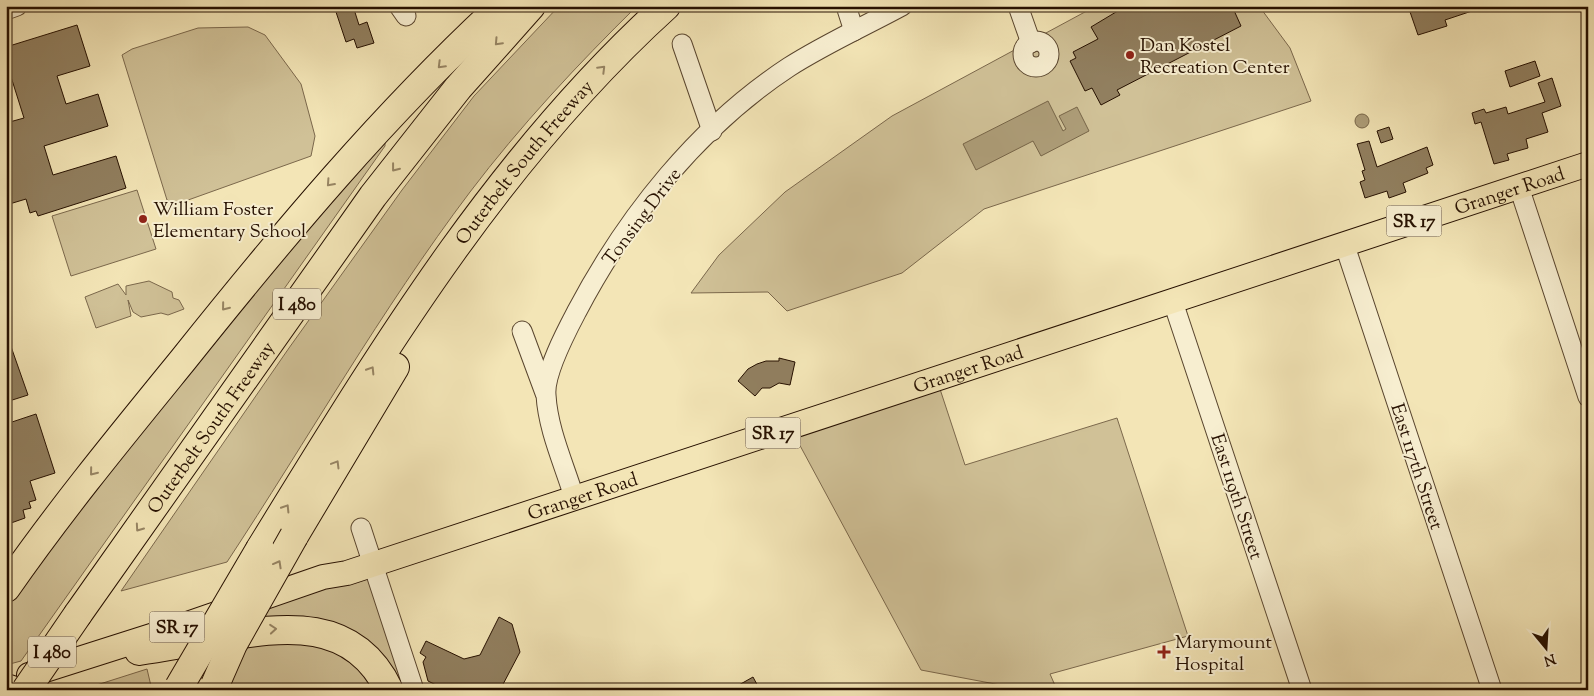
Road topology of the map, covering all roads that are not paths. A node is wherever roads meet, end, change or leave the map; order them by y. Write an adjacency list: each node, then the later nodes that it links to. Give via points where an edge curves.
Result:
1 (17, 6): 8 (street)
2 (501, 6): 25 (highway, one-way to 25, via 425,80 280,240 56,518)
3 (531, 6): 32 (highway, Outerbelt South Freeway / I 480, one-way to 32, bridge, via 458,88 373,196)
4 (666, 6): 15 (highway, Outerbelt South Freeway, one-way to 4, via 597,74)
5 (846, 6): 9 (street)
6 (902, 6): 9 (street, Tonsing Drive)
7 (1018, 6): 10 (street)
8 (6, 10)
9 (854, 31): 12 (street, Tonsing Drive, via 788,68 751,95)
10 (1031, 43)
11 (682, 44): 12 (street)
12 (712, 131): 19 (street, Tonsing Drive, via 664,180 623,235 561,342)
13 (1588, 164): 14 (main road, Granger Road / SR 17)
14 (1519, 187): 16 (main road, Granger Road / SR 17); 20 (street)
15 (479, 212): 28 (highway, one-way to 15, bridge, via 233,644 406,348); 30 (highway, Outerbelt South Freeway, one-way to 15, bridge, via 371,369)
16 (1344, 243): 17 (main road, Granger Road / SR 17); 36 (street, East 117th Street)
17 (1173, 302): 21 (main road, Granger Road / SR 17); 35 (street, East 119th Street)
18 (522, 331): 19 (street)
19 (546, 394): 21 (street, Tonsing Drive, via 554,434)
20 (1588, 397)
21 (574, 497): 23 (main road, Granger Road / SR 17)
22 (362, 528): 23 (street)
23 (373, 565): 24 (main road, Granger Road / SR 17); 34 (street)
24 (347, 574): 26 (main road, Granger Road / SR 17, via 326,586); 27 (main road, Granger Road / SR 17, via 323,577)
25 (11, 580)
26 (139, 652): 32 (main road, Granger Road / SR 17); 33 (highway, one-way to 33, via 257,631 294,629 326,635 360,652 382,675)
27 (6, 682)
28 (214, 687)
29 (6, 688): 31 (highway)
30 (178, 688)
31 (12, 690)
32 (24, 690)
33 (389, 690)
34 (414, 690)
35 (1302, 690)
36 (1492, 690)

